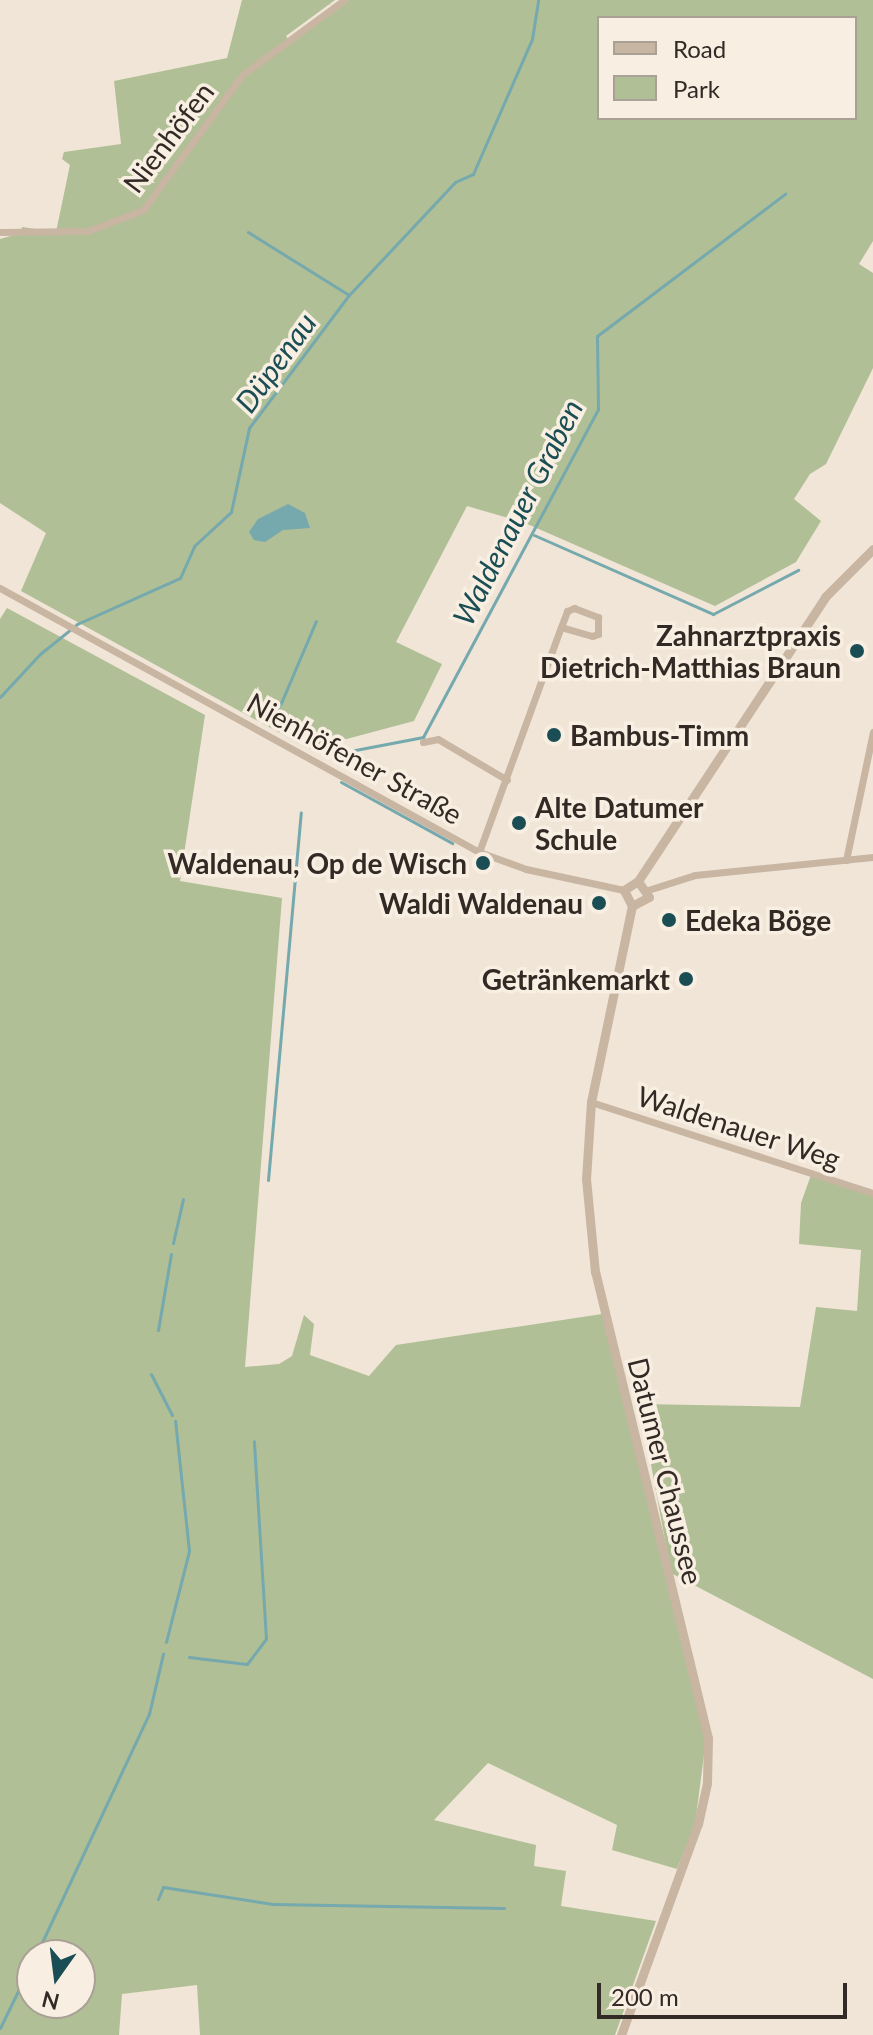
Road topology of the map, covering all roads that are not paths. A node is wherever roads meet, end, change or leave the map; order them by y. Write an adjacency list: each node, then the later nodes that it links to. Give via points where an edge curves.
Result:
1 (344, 0): 2 (street, Nienhöfen, via 242,75 143,210 88,231)
2 (0, 232)
3 (873, 549): 12 (street, via 825,597)
4 (0, 588): 9 (street, Nienhöfener Straße)
5 (561, 627): 5 (street, via 592,636 602,623 574,608 567,611); 8 (street)
6 (873, 732): 11 (street)
7 (423, 742): 8 (street, via 438,739)
8 (507, 780): 9 (street)
9 (479, 852): 13 (street, Nienhöfener Straße, via 526,869)
10 (873, 857): 11 (street)
11 (846, 860): 14 (street, via 705,873)
12 (638, 881): 13 (street); 14 (street)
13 (624, 890): 15 (street)
14 (648, 890): 15 (street, via 645,903)
15 (632, 906): 16 (street, Datumer Chaussee)
16 (591, 1102): 17 (street, Waldenauer Weg); 18 (street, Datumer Chaussee, via 585,1163 595,1272 708,1738 707,1783 698,1824)
17 (873, 1193)
18 (621, 2035)

